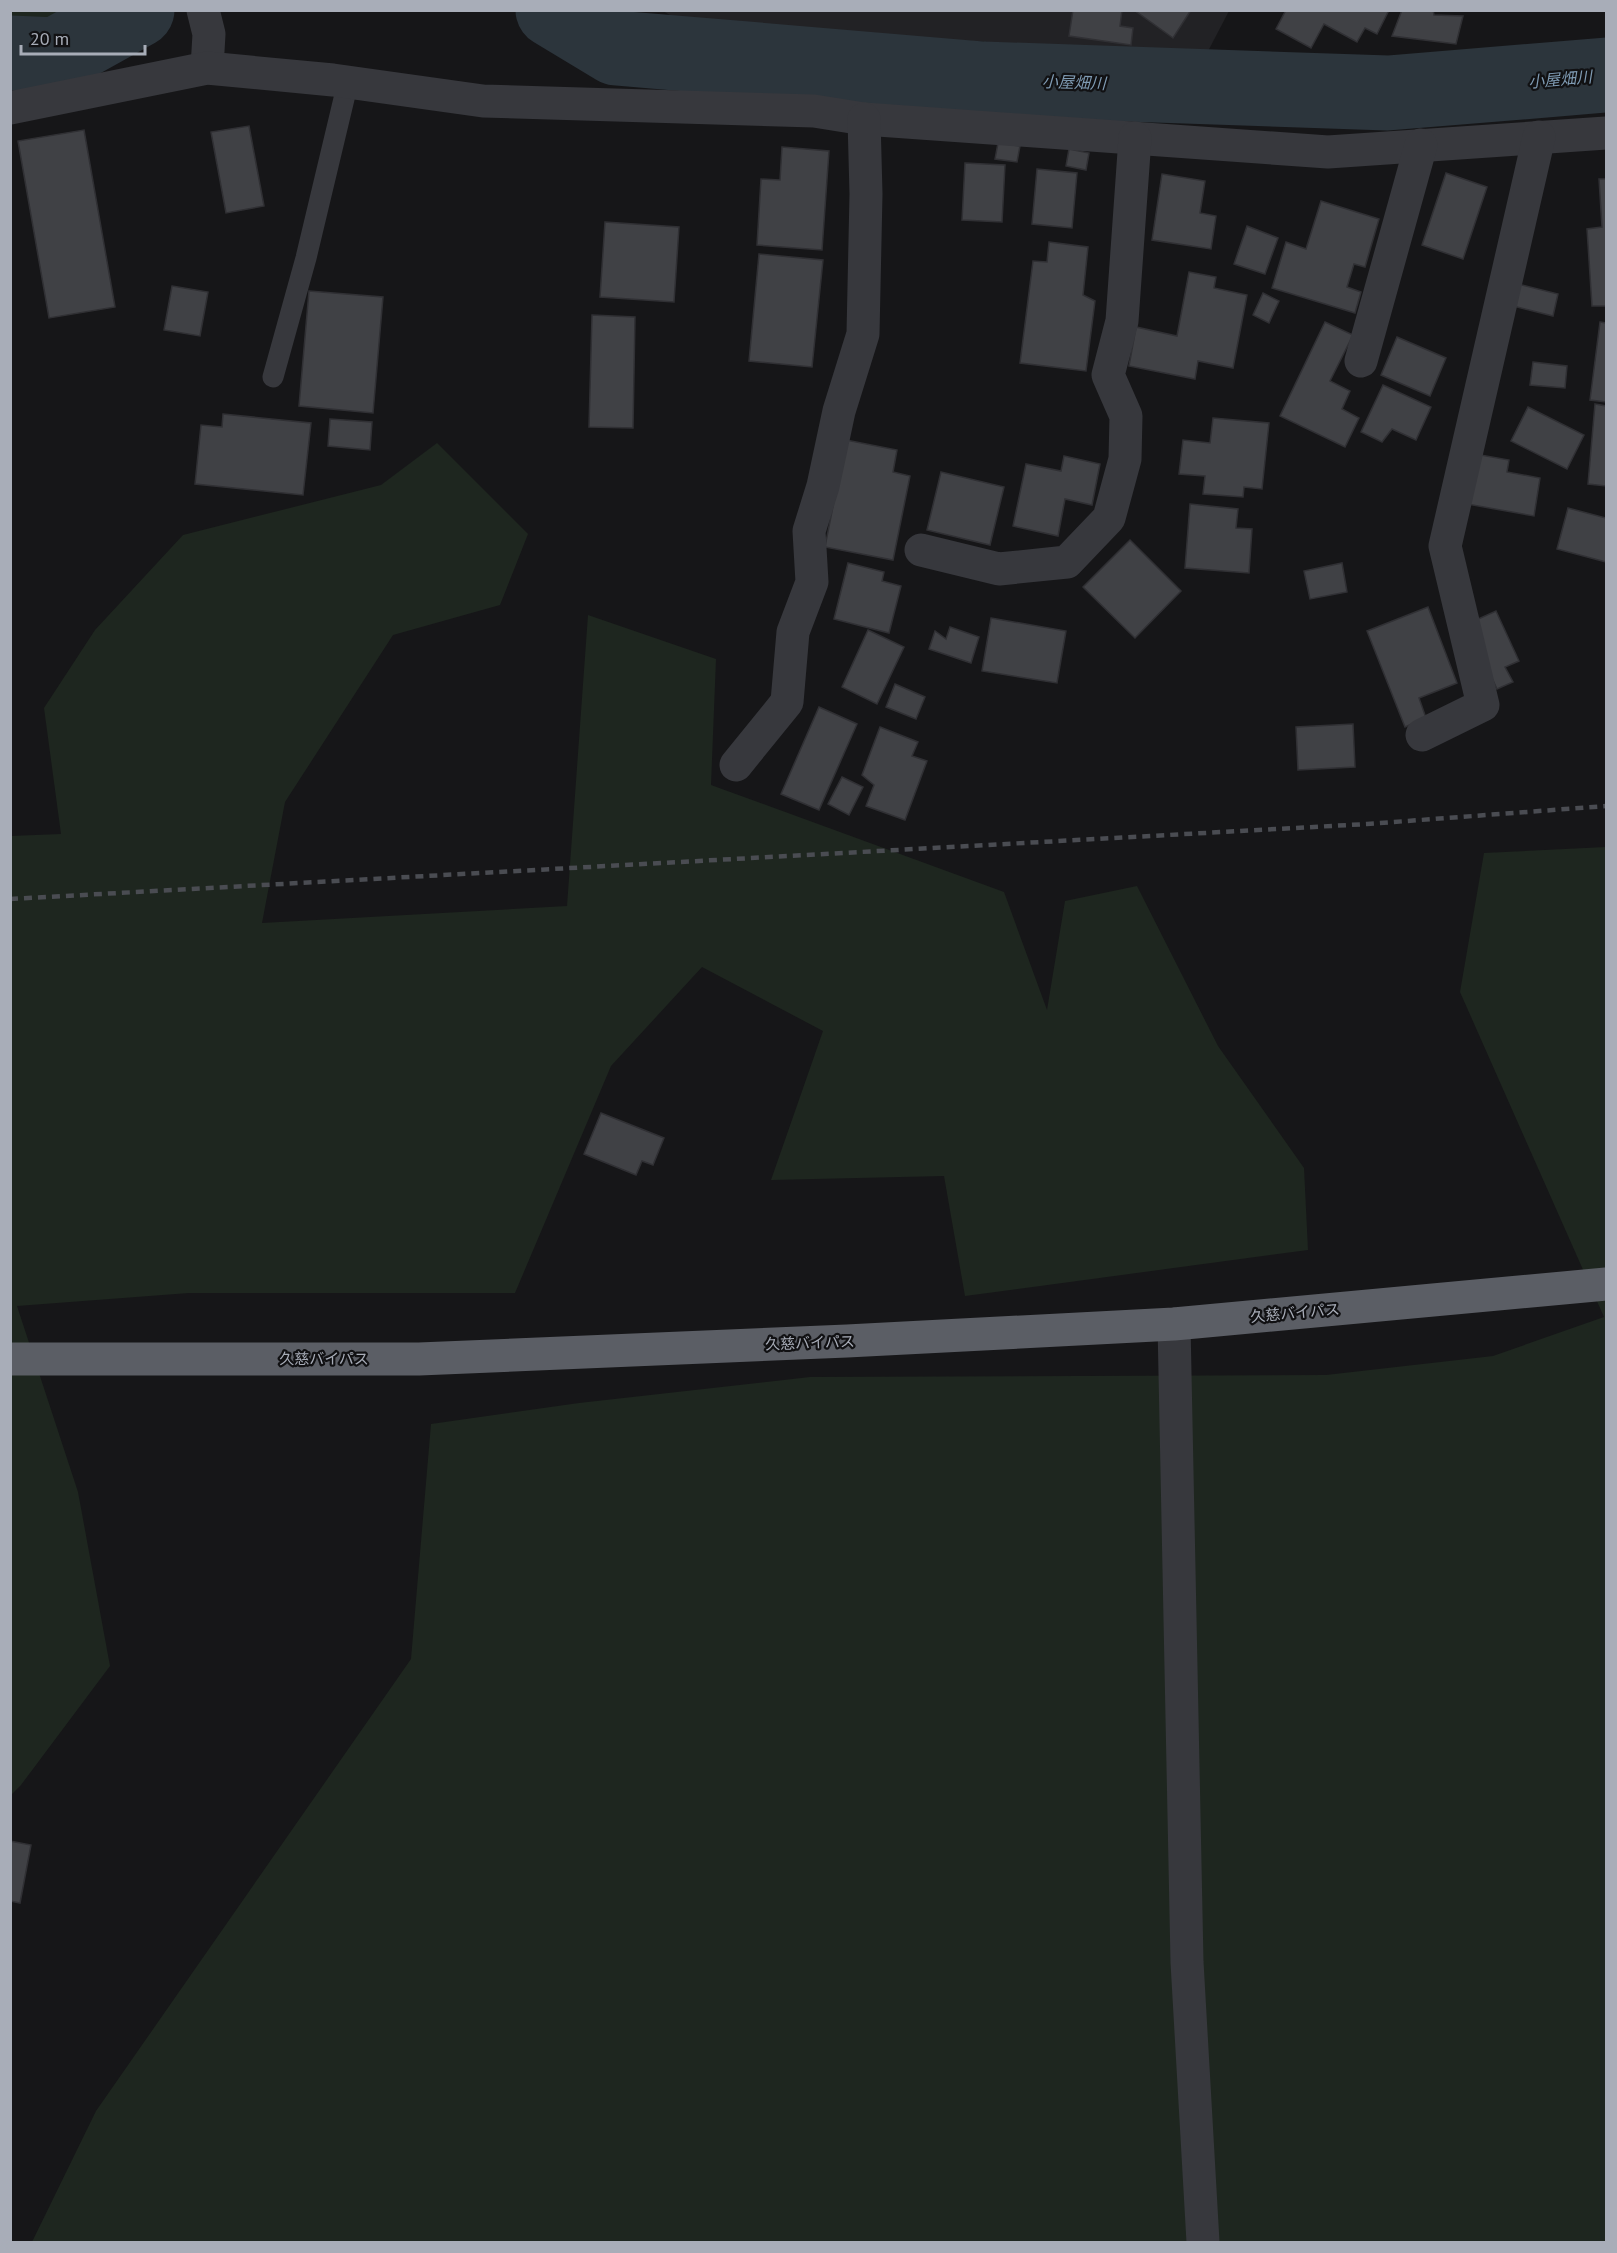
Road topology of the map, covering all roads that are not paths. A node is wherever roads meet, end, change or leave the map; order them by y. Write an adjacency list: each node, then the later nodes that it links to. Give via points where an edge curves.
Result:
1 (206, 22): 2 (street)
2 (207, 68): 3 (street); 4 (street)
3 (348, 82): 5 (street, via 483,101 814,111); 11 (lane)
4 (10, 108)
5 (864, 119): 8 (street); 14 (street, via 863,334 809,531 812,582 793,632 787,702)
6 (1606, 133): 7 (street)
7 (1539, 137): 9 (street); 13 (street, via 1445,546 1483,705)
8 (1135, 138): 9 (street, via 1328,152); 12 (street, via 1122,321 1108,375 1126,416 1125,459 1109,518 1067,562 999,568)
9 (1421, 145): 10 (street)
10 (1361, 361)
11 (273, 376)
12 (921, 550)
13 (1422, 735)
14 (736, 765)
15 (1606, 1284): 16 (highway, 久慈バイパス)
16 (1174, 1324): 17 (highway, 久慈バイパス, via 418,1359); 18 (street, via 1187,1962)
17 (10, 1359)
18 (1203, 2242)

